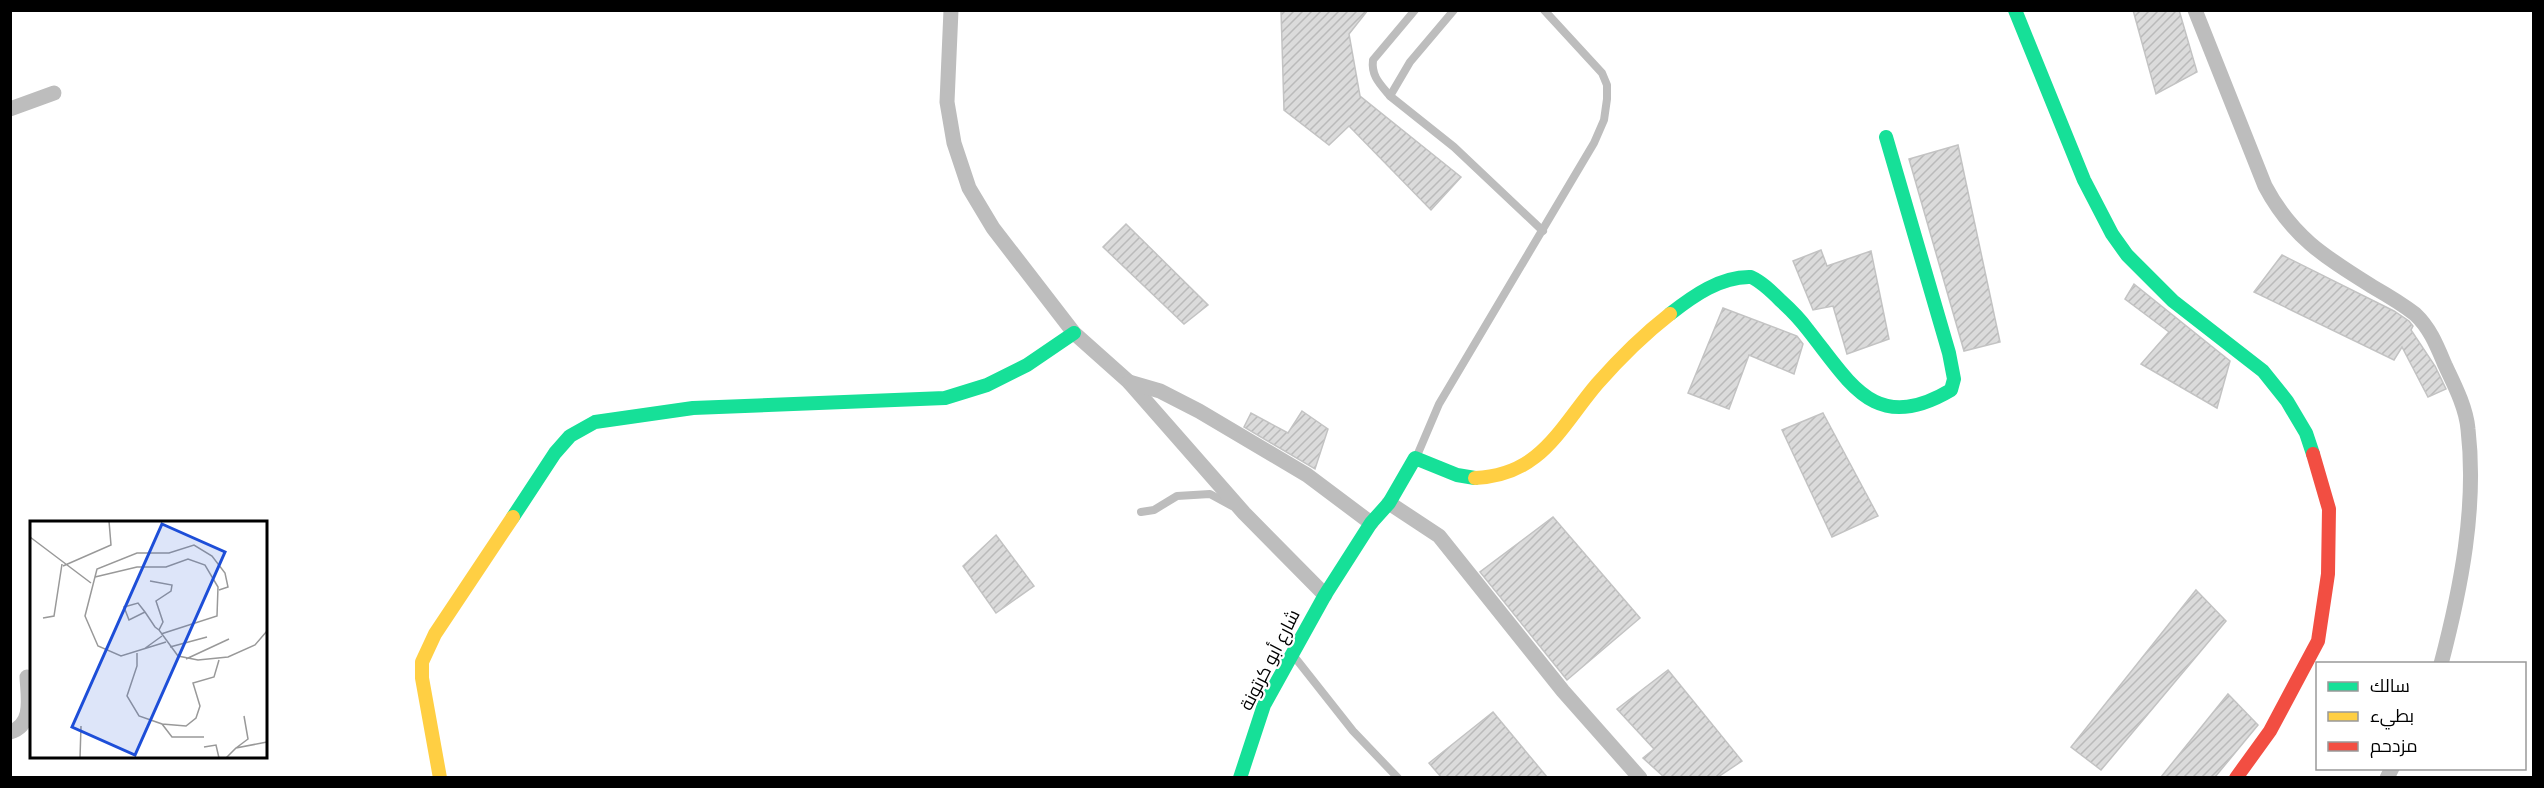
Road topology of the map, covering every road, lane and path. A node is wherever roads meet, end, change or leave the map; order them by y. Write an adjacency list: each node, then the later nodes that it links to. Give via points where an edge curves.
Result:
1 (951, 10): 12 (street, via 947,102 954,142 969,188 993,228)
2 (1414, 10): 8 (lane, via 1373,60 1375,79)
3 (1454, 10): 8 (lane, via 1410,62)
4 (1544, 10): 11 (lane, via 1602,73 1607,99 1604,120 1594,142)
5 (2014, 10): 28 (street, via 2084,180 2112,234 2127,255 2173,301 2263,371 2306,433 2321,476 2329,508 2328,563 2318,640 2270,731)
6 (2195, 10): 21 (street, via 2277,208 2294,230 2328,258 2415,314 2430,331 2455,387 2468,427 2468,525 2456,606)
7 (54, 93): 9 (street)
8 (1390, 96): 11 (lane, via 1454,147)
9 (10, 110)
10 (1886, 136): 14 (street, via 1948,353 1954,378 1952,390 1924,404 1905,407 1884,406 1867,399 1806,327 1764,285 1752,278 1736,278 1710,287 1668,316 1609,369 1543,454 1525,466 1509,473 1470,478)
11 (1543, 231): 14 (lane, via 1439,404)
12 (1074, 333): 13 (street); 24 (street, via 1027,365 987,385 945,398 693,408 595,422 570,436 435,634 422,662)
13 (1128, 382): 17 (street); 18 (street, via 1160,391 1199,411 1307,475)
14 (1415, 458): 15 (street, شارع أبو كرتونة)
15 (1389, 503): 18 (street, شارع أبو كرتونة); 27 (street, via 1439,536 1563,691)
16 (1141, 512): 17 (lane, via 1154,510 1177,496 1210,494)
17 (1244, 513): 19 (street)
18 (1371, 523): 19 (street, شارع أبو كرتونة)
19 (1325, 595): 20 (street, شارع أبو كرتونة)
20 (1292, 654): 25 (street, شارع أبو كرتونة, via 1264,705); 26 (lane, via 1353,731)
21 (2441, 662)
22 (27, 677): 23 (street, via 25,723)
23 (10, 732)
24 (440, 777)
25 (1240, 777)
26 (1398, 777)
27 (1640, 777)
28 (2236, 777)

